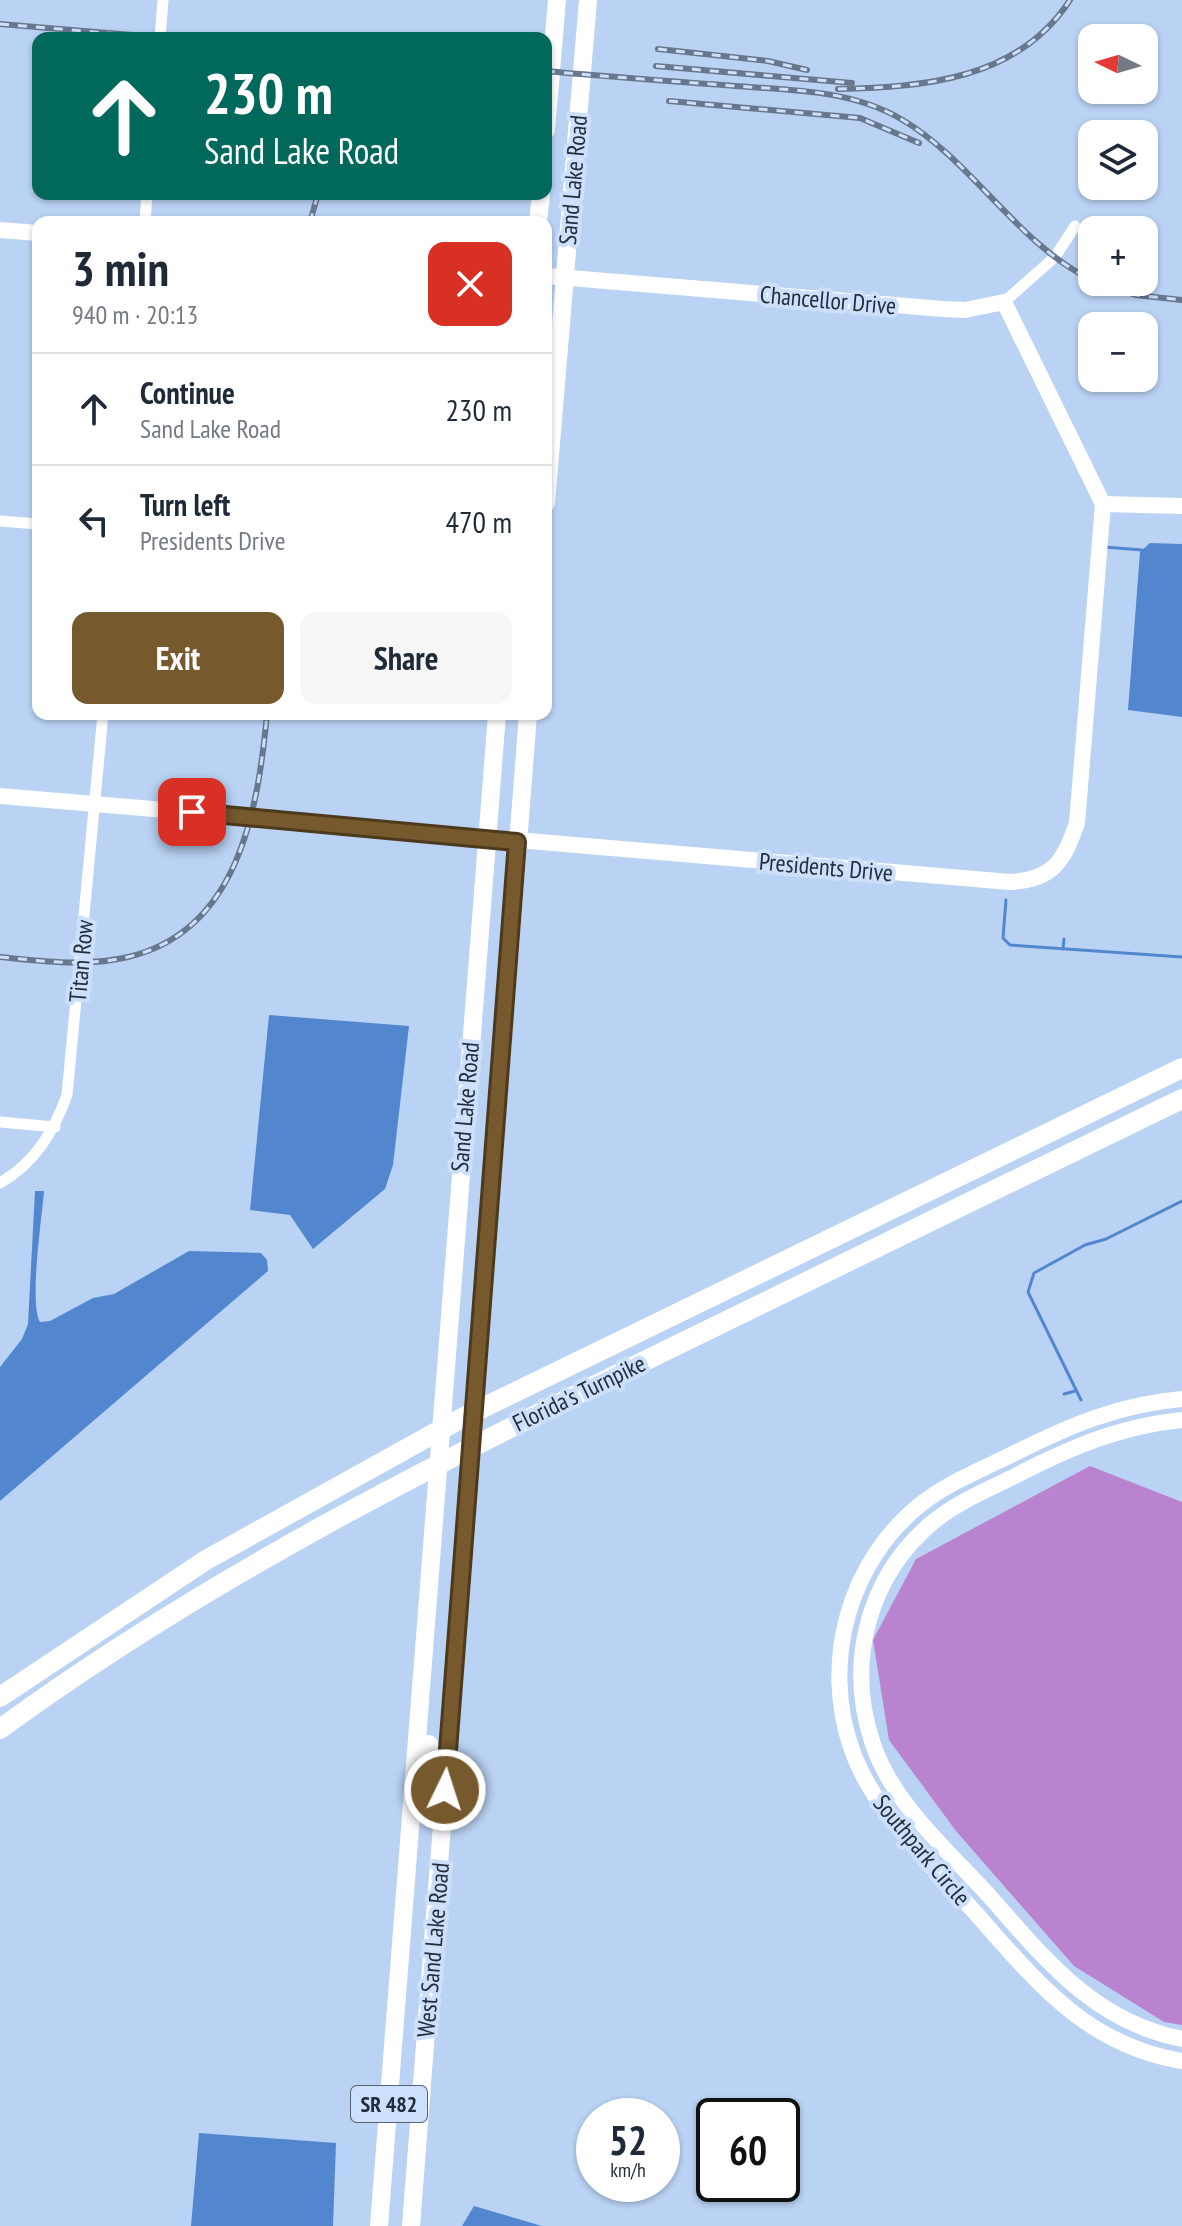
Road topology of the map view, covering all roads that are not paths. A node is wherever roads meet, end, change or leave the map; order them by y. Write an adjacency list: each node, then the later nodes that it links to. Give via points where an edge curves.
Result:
1 (163, 0): 4 (street)
2 (557, 0): 5 (main road, Sand Lake Road)
3 (586, 6): 10 (main road, Sand Lake Road)
4 (160, 32)
5 (552, 59)
6 (1075, 226): 11 (street, Chancellor Drive, via 1055,257)
7 (0, 230): 8 (street)
8 (32, 233)
9 (552, 276): 10 (street, Chancellor Drive)
10 (565, 277): 11 (street, Chancellor Drive, via 943,309); 12 (main road, Sand Lake Road)
11 (1004, 302): 13 (street)
12 (552, 432)
13 (1103, 504): 14 (street); 23 (street, Presidents Drive, via 1077,823 1068,850 1054,869 1032,881 1010,882)
14 (1182, 506)
15 (0, 521): 16 (street)
16 (32, 524)
17 (102, 720): 21 (street, Titan Row)
18 (496, 720): 22 (main road, Sand Lake Road / SR 482)
19 (527, 720): 23 (main road, Sand Lake Road / SR 482)
20 (0, 796): 21 (street, Presidents Drive)
21 (95, 803): 22 (street, Presidents Drive); 27 (street, Titan Row, via 73,1056)
22 (486, 839): 23 (street, Presidents Drive); 32 (main road, Sand Lake Road / SR 482)
23 (517, 842): 31 (main road, Sand Lake Road / SR 482)
24 (1182, 1068): 34 (highway, Florida's Turnpike, via 460,1419 206,1560)
25 (1182, 1099): 35 (highway, Florida's Turnpike, via 340,1513 172,1612)
26 (0, 1122): 27 (street)
27 (55, 1127): 28 (street, Titan Row, via 33,1157)
28 (0, 1183)
29 (1182, 1399): 38 (street, Southpark Circle, via 1110,1410 1077,1423 922,1503 896,1527 861,1580 840,1651 842,1709 852,1751 887,1813 1053,1999 1111,2038)
30 (1182, 1420): 37 (street, Southpark Circle, via 1116,1430 935,1520 911,1542 879,1590 861,1664 872,1744 904,1800 1067,1983 1120,2019)
31 (468, 1481): 36 (main road, West Sand Lake Road / SR 482)
32 (436, 1500): 33 (main road, West Sand Lake Road / SR 482)
33 (431, 1566): 36 (main road, via 438,1631 428,1764 432,1782); 39 (main road, West Sand Lake Road / SR 482)
34 (0, 1697)
35 (0, 1729)
36 (445, 1790): 40 (main road, West Sand Lake Road / SR 482)
37 (1182, 2039)
38 (1182, 2061)
39 (379, 2226)
40 (411, 2226)

